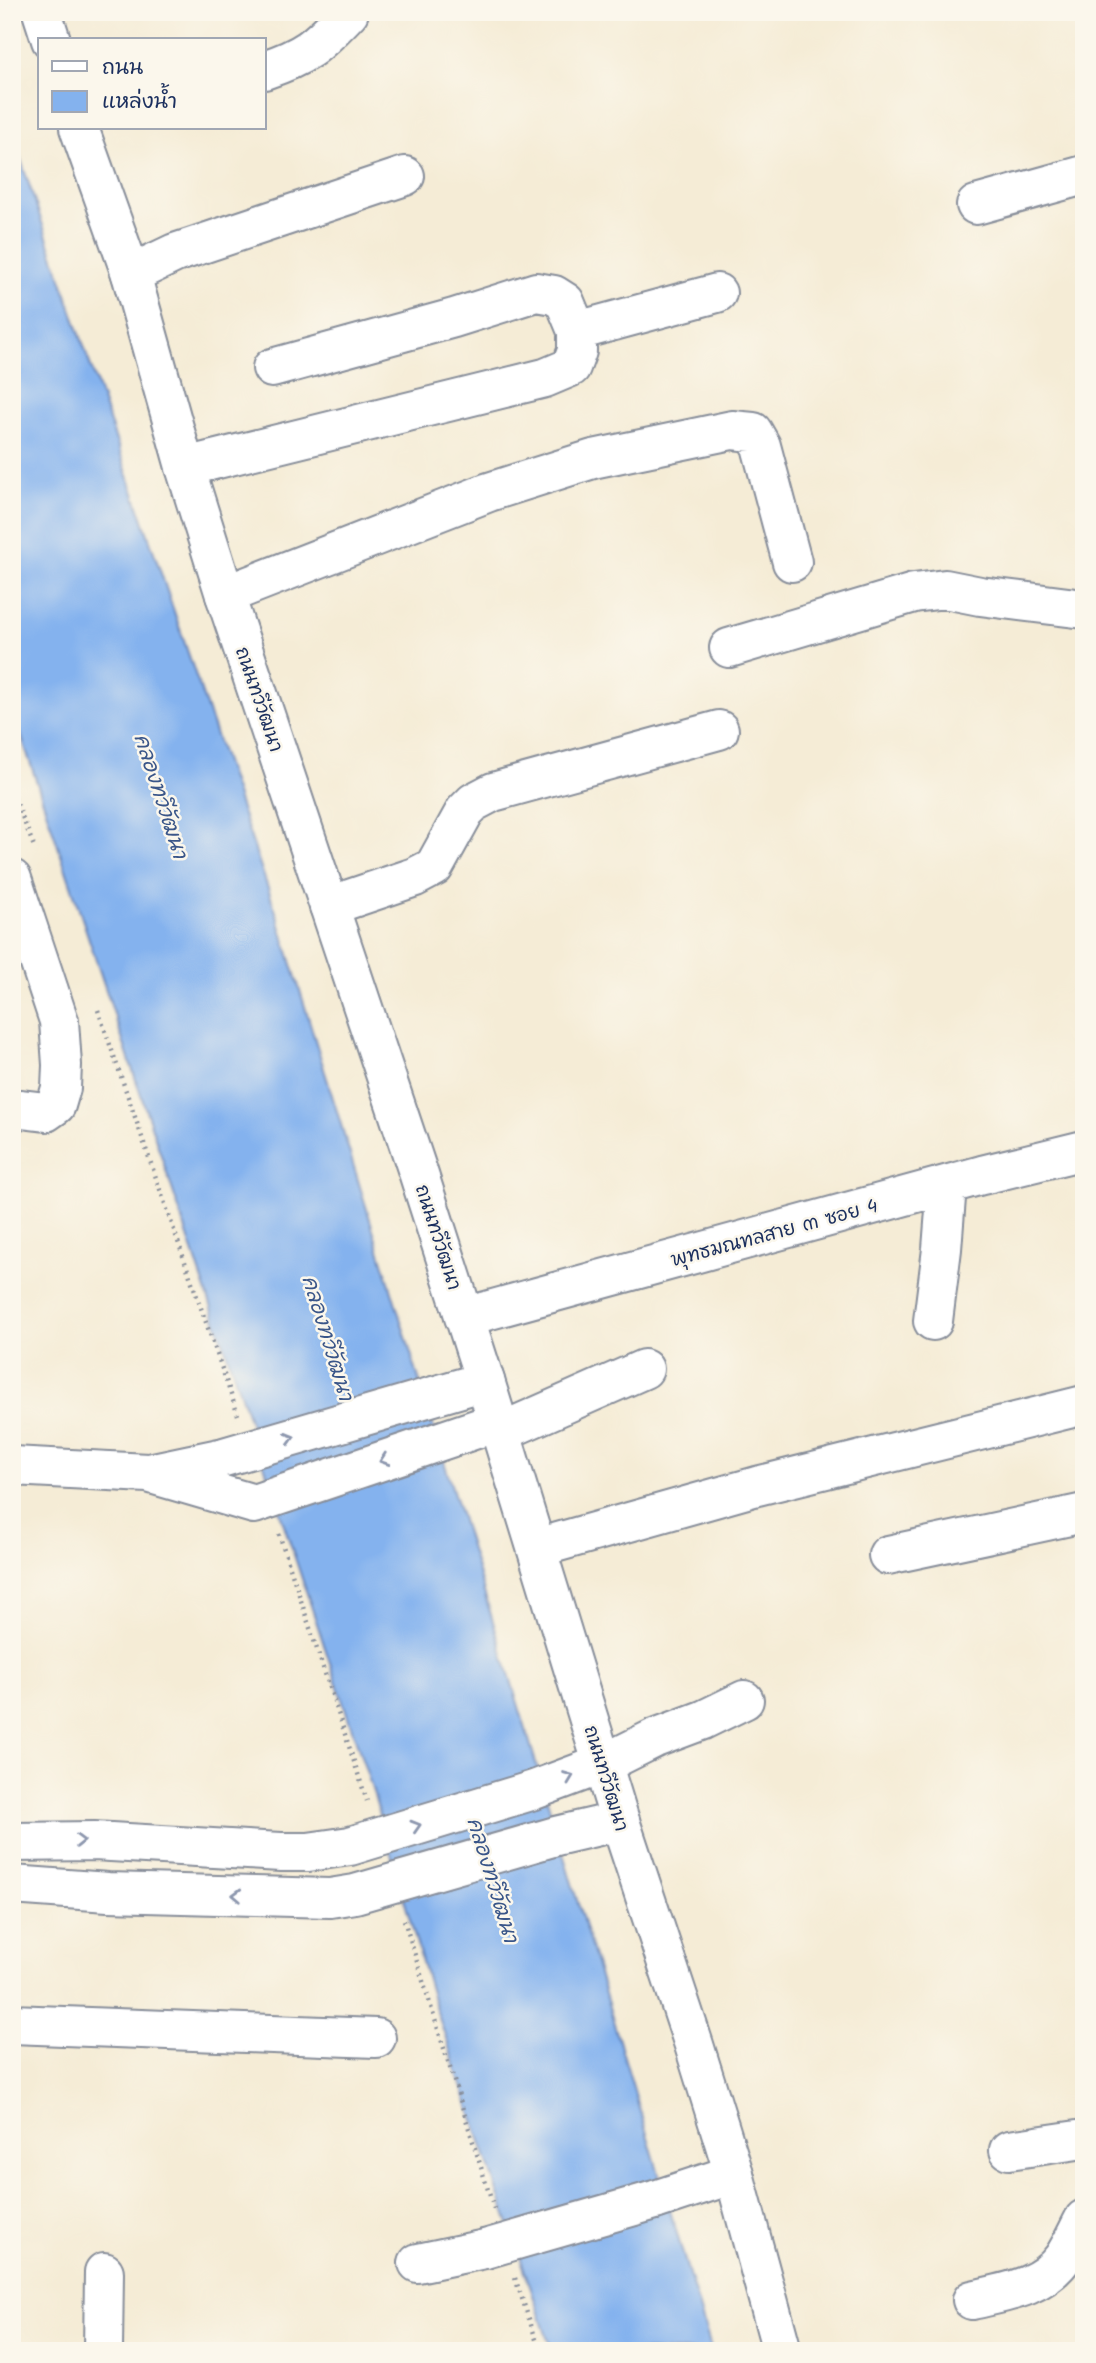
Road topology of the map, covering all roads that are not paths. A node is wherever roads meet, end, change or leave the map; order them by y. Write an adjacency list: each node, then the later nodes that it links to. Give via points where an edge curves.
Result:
1 (42, 12): 3 (street)
2 (349, 12): 4 (street, via 313,48)
3 (50, 38)
4 (266, 69)
5 (80, 130): 9 (street, ถนนทวีวัฒนา)
6 (1084, 175): 8 (street)
7 (405, 176): 9 (street, via 175,253)
8 (976, 205)
9 (131, 274): 13 (street, ถนนทวีวัฒนา)
10 (718, 293): 11 (street)
11 (577, 331): 12 (street, via 565,302 537,292); 13 (street, via 578,351 571,367 545,378)
12 (272, 368)
13 (185, 467): 15 (street, ถนนทวีวัฒนา)
14 (792, 562): 15 (street, via 761,446 753,432 732,430 593,459 489,492)
15 (225, 595): 20 (street, ถนนทวีวัฒนา)
16 (1084, 609): 17 (street, via 945,589 914,593)
17 (729, 648)
18 (719, 730): 20 (street, via 493,792 465,811 434,867)
19 (25, 866): 21 (street, via 59,1021 62,1065 56,1105 46,1112)
20 (330, 906): 24 (street, ถนนทวีวัฒนา)
21 (21, 1109)
22 (1084, 1150): 23 (street, พุทธมณทลสาย ๓ ซอย 4)
23 (947, 1185): 24 (street, พุทธมณทลสาย ๓ ซอย 4); 25 (street)
24 (464, 1317): 27 (street, ถนนทวีวัฒนา)
25 (933, 1321)
26 (645, 1369): 29 (street)
27 (485, 1381): 29 (street, ถนนทวีวัฒนา); 31 (street, one-way to 27, via 225,1457)
28 (1084, 1405): 33 (street, via 757,1486)
29 (499, 1427): 31 (street, one-way to 31, via 448,1438 254,1504); 33 (street, ถนนทวีวัฒนา)
30 (12, 1466): 31 (street)
31 (148, 1473)
32 (1084, 1513): 34 (street)
33 (537, 1548): 36 (street, ถนนทวีวัฒนา)
34 (888, 1555)
35 (744, 1700): 36 (street)
36 (603, 1764): 37 (street, ถนนทวีวัฒนา); 39 (street, one-way to 36, via 351,1846)
37 (620, 1821): 41 (street, via 378,1888 330,1898); 46 (street, ถนนทวีวัฒนา)
38 (12, 1842): 39 (street, one-way to 39, via 94,1841)
39 (281, 1852): 41 (street)
40 (12, 1885): 41 (street, one-way to 40)
41 (284, 1897)
42 (12, 2024): 43 (street)
43 (376, 2038)
44 (1084, 2139): 45 (street)
45 (1009, 2150)
46 (734, 2174): 48 (street, bridge, via 498,2246); 52 (street, ถนนทวีวัฒนา)
47 (1084, 2219): 50 (street, via 1063,2257 1044,2277 1017,2290)
48 (418, 2263)
49 (104, 2272): 51 (street)
50 (972, 2300)
51 (103, 2351)
52 (782, 2351)

